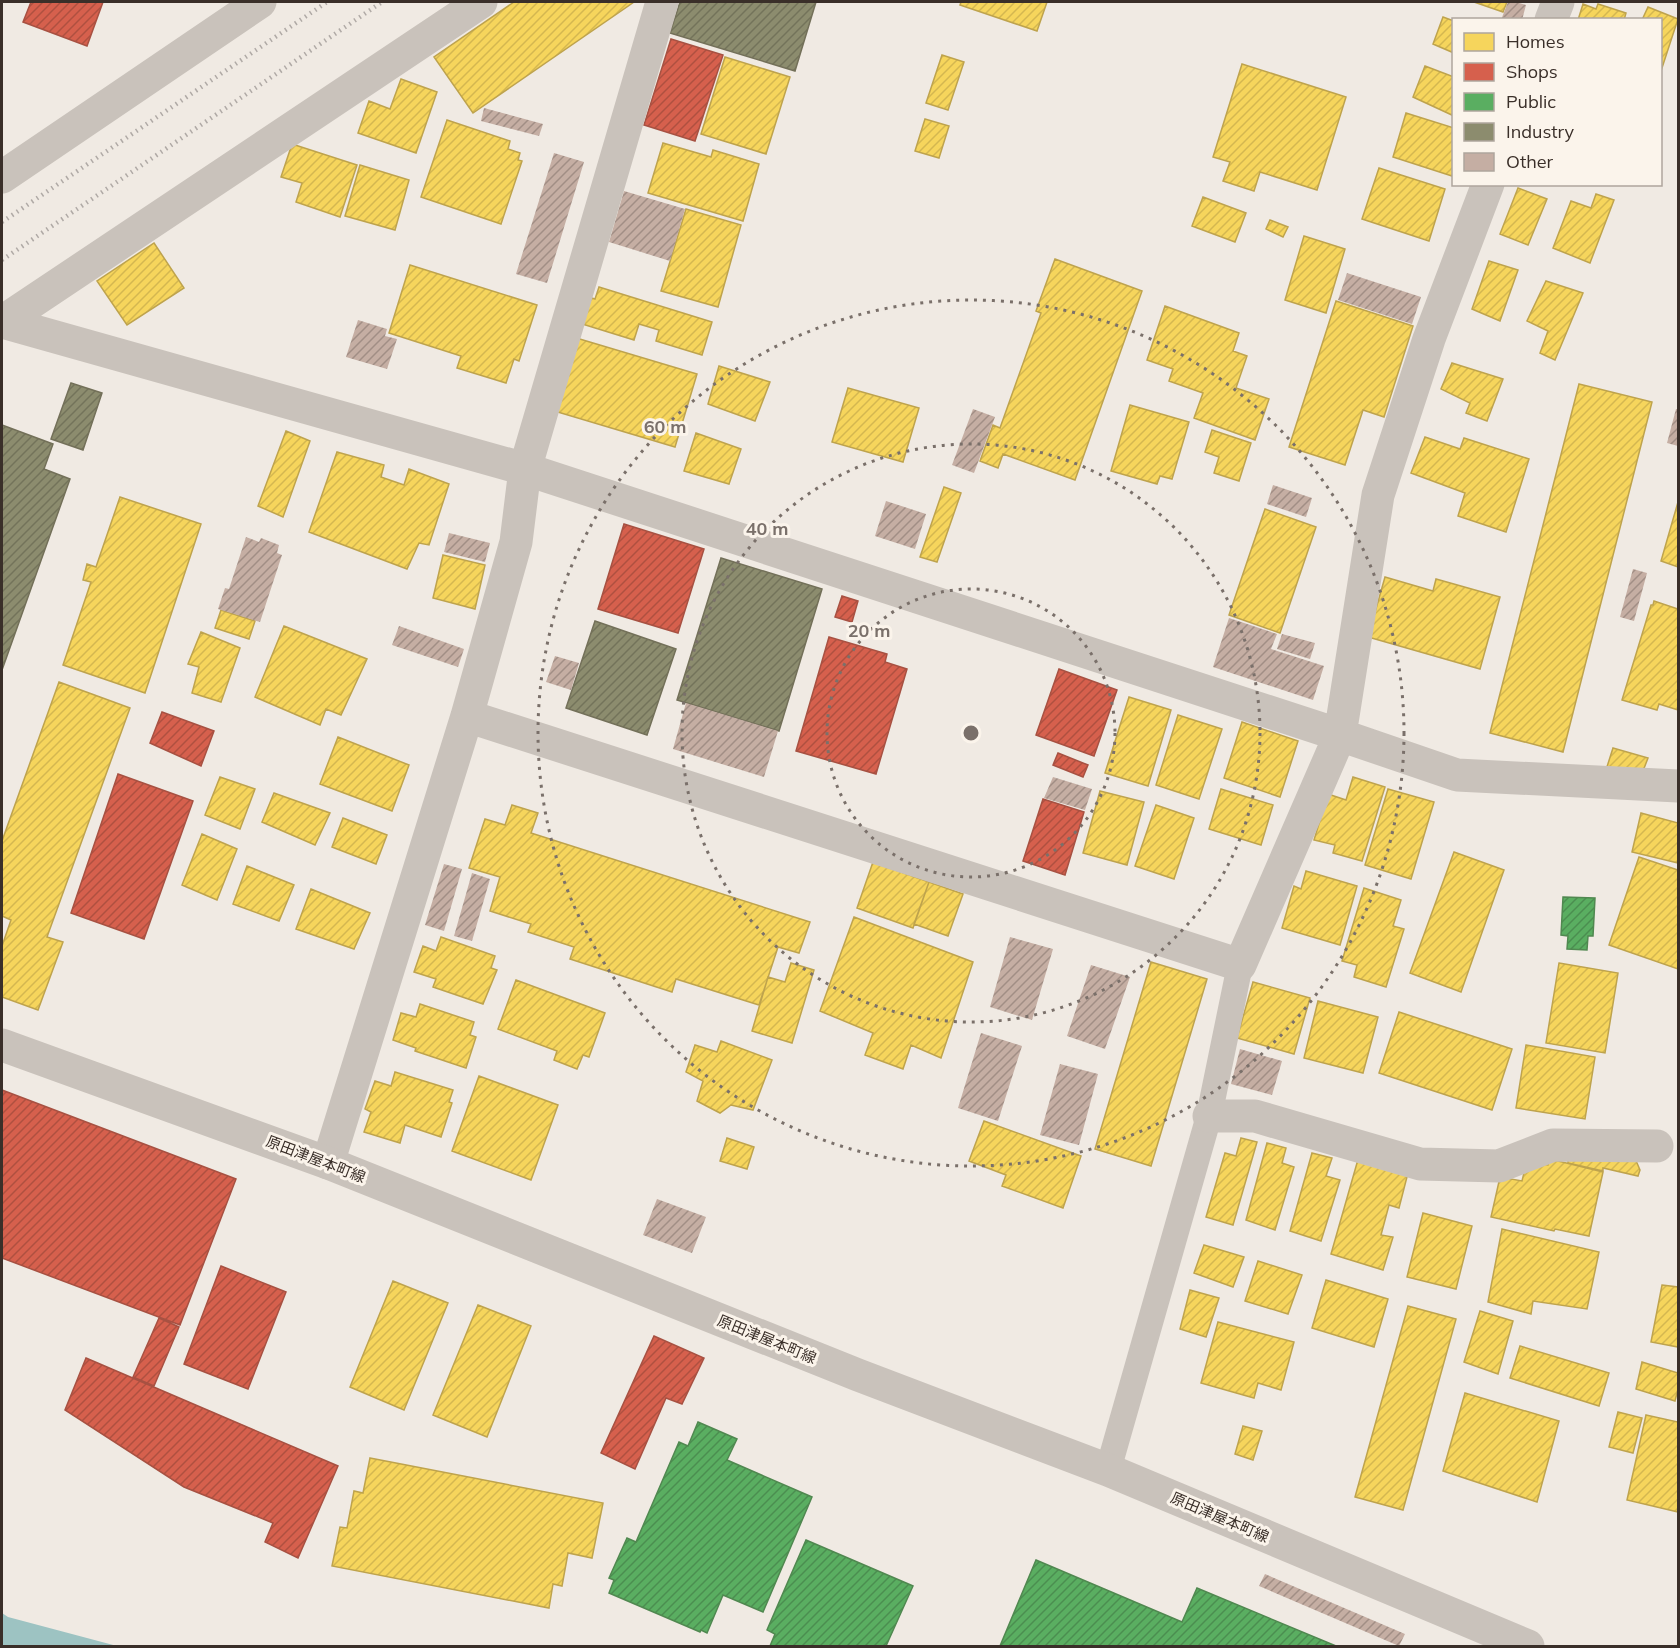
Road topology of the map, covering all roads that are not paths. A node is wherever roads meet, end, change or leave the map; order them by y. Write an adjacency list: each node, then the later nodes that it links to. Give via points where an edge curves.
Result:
1 (260, 2): 6 (street)
2 (481, 2): 8 (street)
3 (662, 2): 9 (street)
4 (1558, 2): 5 (street)
5 (1552, 18)
6 (2, 177)
7 (1487, 186): 11 (street, via 1378,495)
8 (2, 322): 9 (street)
9 (525, 469): 10 (street, via 516,542); 11 (street)
10 (467, 716): 13 (street); 17 (street)
11 (1340, 735): 12 (street, via 1457,775); 13 (street)
12 (1678, 786)
13 (1240, 965): 15 (lane)
14 (2, 1045): 17 (street, 原田津屋本町線)
15 (1209, 1116): 16 (street, via 1255,1116 1420,1164 1499,1166 1553,1145); 18 (lane)
16 (1657, 1146)
17 (328, 1163): 18 (street, 原田津屋本町線, via 847,1371)
18 (1108, 1470): 19 (street, 原田津屋本町線)
19 (1528, 1647)

